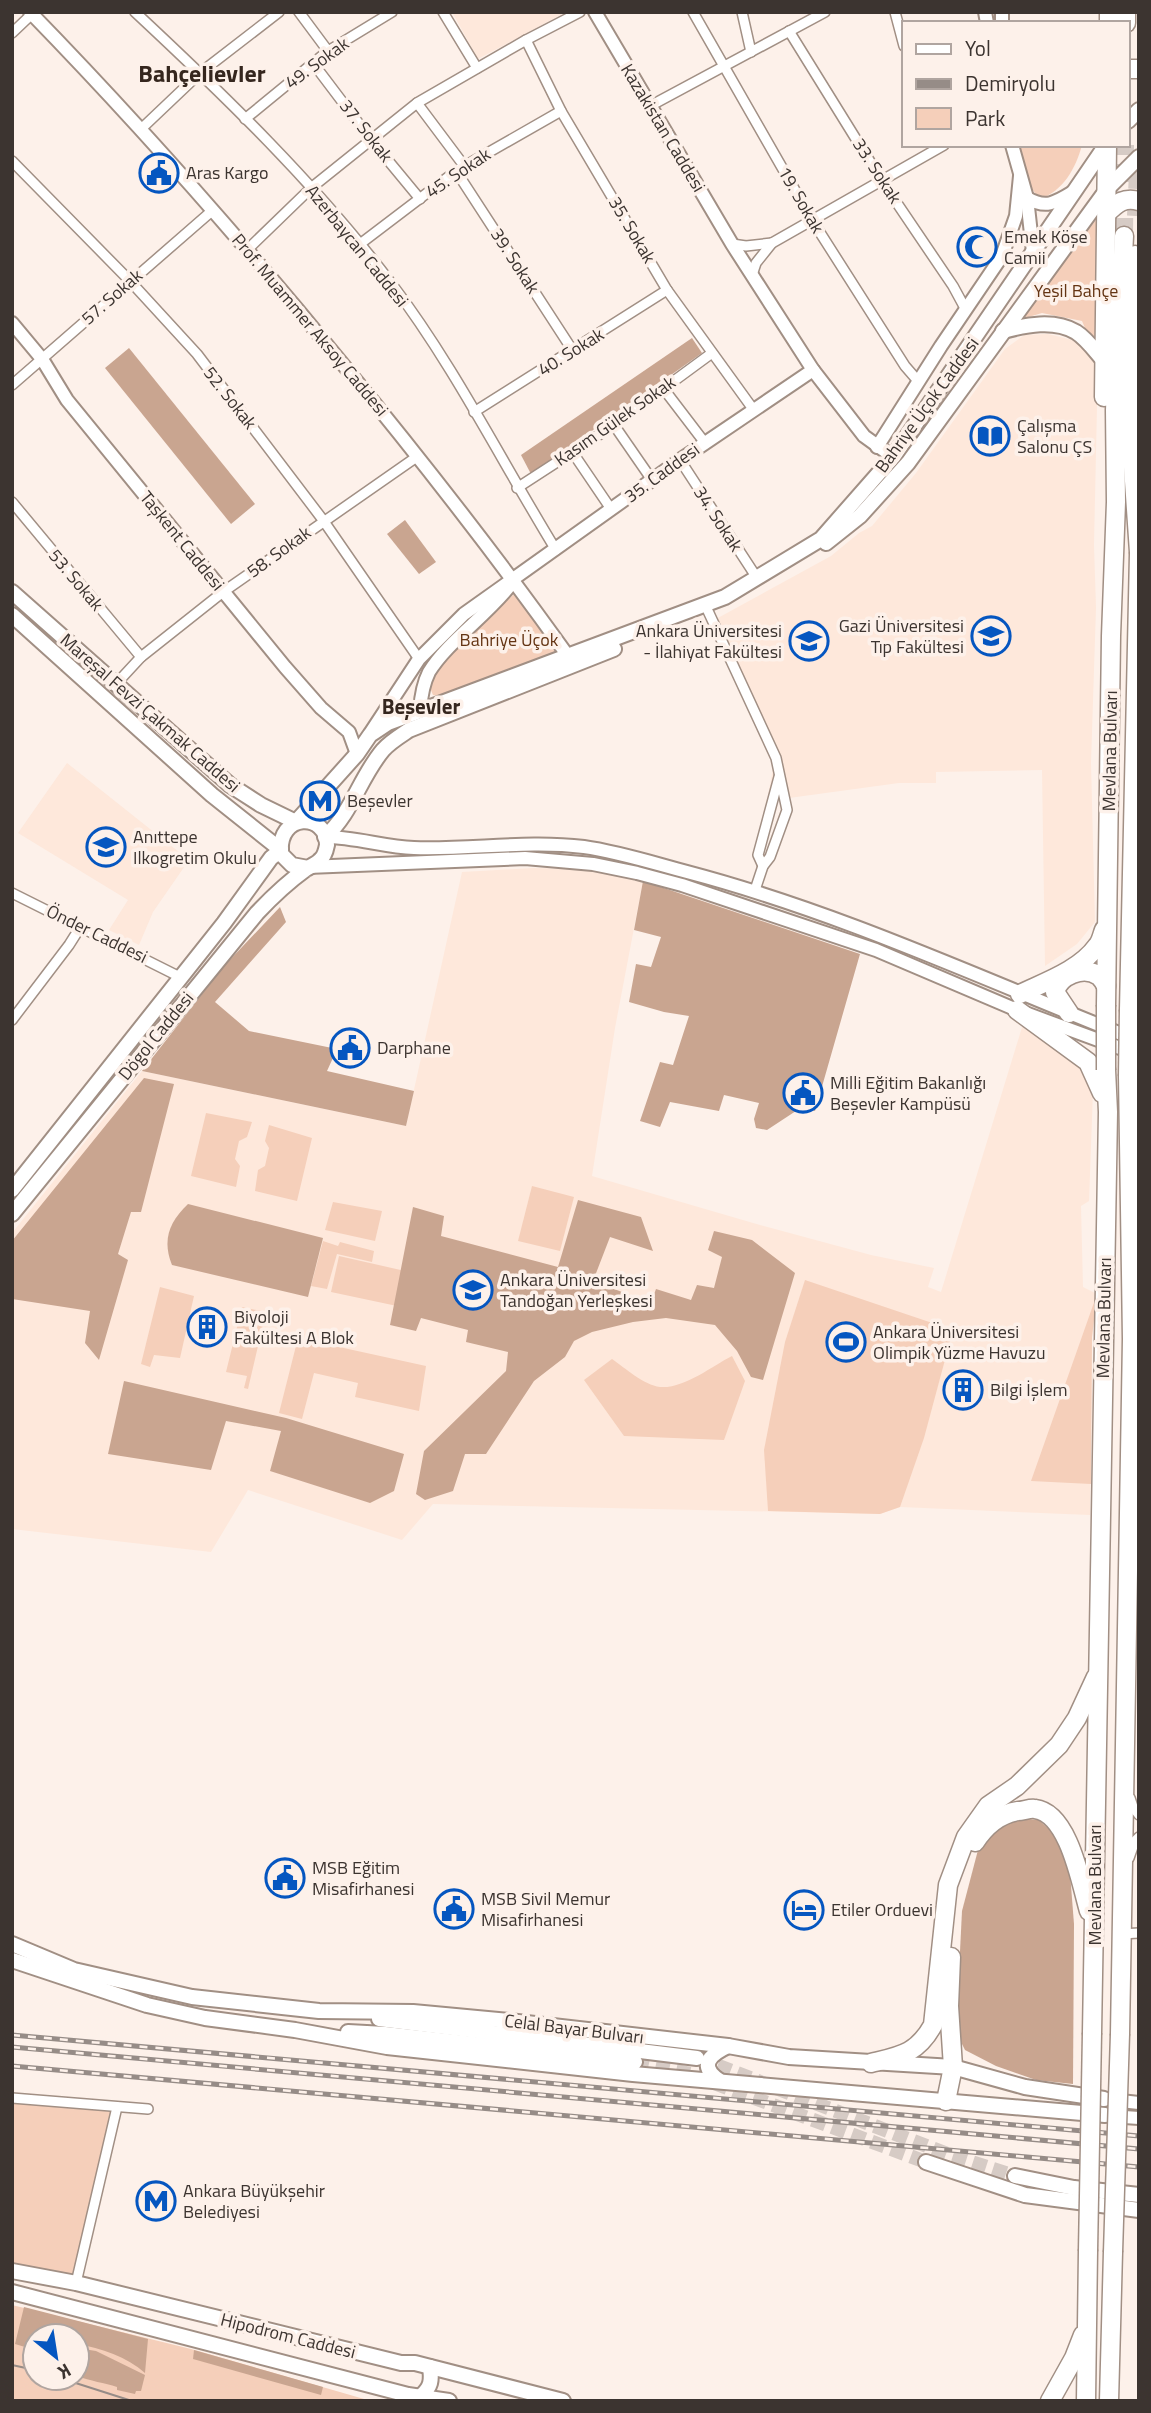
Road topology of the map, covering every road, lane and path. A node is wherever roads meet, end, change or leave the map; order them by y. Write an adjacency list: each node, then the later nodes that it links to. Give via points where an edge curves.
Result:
1 (135, 12): 22 (street, Azerbaycan Caddesi)
2 (279, 12): 22 (street)
3 (299, 12): 17 (street)
4 (392, 12): 17 (street, 49. Sokak)
5 (443, 12): 21 (street)
6 (580, 12): 16 (street)
7 (595, 12): 24 (street, Kazakistan Caddesi)
8 (693, 12): 20 (street, 19. Sokak)
9 (742, 12): 18 (street)
10 (825, 12): 13 (street)
11 (895, 12): 15 (street)
12 (31, 13): 14 (street); 27 (street, Prof. Muammer Aksoy Caddesi)
13 (789, 31): 18 (street); 37 (street, 33. Sokak)
14 (12, 33)
15 (902, 38)
16 (526, 40): 21 (street); 25 (street, 35. Sokak)
17 (328, 51): 19 (street, 49. Sokak)
18 (751, 52): 20 (street)
19 (313, 62): 26 (street, 49. Sokak); 28 (street, 37. Sokak)
20 (725, 66): 24 (street); 46 (street, 19. Sokak)
21 (477, 68): 23 (street)
22 (200, 73): 26 (street, Azerbaycan Caddesi); 27 (street)
23 (417, 103): 28 (street); 35 (street, 39. Sokak)
24 (650, 106): 49 (street, Kazakistan Caddesi)
25 (561, 111): 35 (street, 45. Sokak); 55 (street, 35. Sokak)
26 (245, 119): 38 (street, Azerbaycan Caddesi)
27 (141, 130): 44 (street, Prof. Muammer Aksoy Caddesi)
28 (372, 141): 38 (street); 42 (street, 37. Sokak)
29 (941, 147): 37 (street)
30 (1011, 147): 36 (street)
31 (1106, 147): 40 (main road, Bahriye Üçok Caddesi)
32 (1107, 147): 39 (highway)
33 (1139, 157): 39 (main road, Bahriye Üçok Caddesi)
34 (12, 161): 54 (street, 52. Sokak)
35 (461, 169): 42 (street, 45. Sokak); 59 (street, 39. Sokak)
36 (1020, 176): 41 (street); 56 (street, via 1016,216 1002,256)
37 (882, 181): 46 (street); 56 (street, 33. Sokak)
38 (311, 188): 48 (street, Azerbaycan Caddesi); 50 (street)
39 (1108, 188): 45 (highway); 52 (main road, Bahriye Üçok Caddesi)
40 (1076, 190): 41 (street, via 1048,205); 51 (main road, Bahriye Üçok Caddesi)
41 (1027, 198): 51 (street)
42 (420, 199): 48 (street, 45. Sokak)
43 (1139, 201): 45 (highway, via 1118,201)
44 (213, 210): 50 (street, Prof. Muammer Aksoy Caddesi); 54 (street, 57. Sokak)
45 (1107, 213): 62 (highway)
46 (812, 220): 47 (street); 64 (street, 19. Sokak)
47 (772, 243): 49 (street); 53 (street)
48 (360, 244): 68 (street, Azerbaycan Caddesi)
49 (732, 244): 53 (street, Kazakistan Caddesi)
50 (248, 249): 73 (street, Prof. Muammer Aksoy Caddesi)
51 (1033, 252): 52 (main road); 74 (main road, Bahriye Üçok Caddesi)
52 (1049, 269): 58 (main road, Bahriye Üçok Caddesi)
53 (752, 275): 63 (street, Kazakistan Caddesi)
54 (130, 281): 61 (street, 57. Sokak); 82 (street, 52. Sokak, via 197,354)
55 (667, 290): 59 (street, 40. Sokak); 60 (street, 35. Sokak)
56 (966, 310): 64 (street)
57 (12, 323): 61 (street, Taşkent Caddesi)
58 (1003, 331): 62 (main road, via 1040,324 1069,329); 76 (main road, Bahriye Üçok Caddesi)
59 (573, 351): 68 (street, 40. Sokak)
60 (712, 353): 66 (street, Kasım Gülek Sokak); 67 (street, 35. Sokak)
61 (42, 359): 65 (street, 57. Sokak); 88 (street, Taşkent Caddesi, via 67,400)
62 (1104, 361): 80 (highway, via 1106,467)
63 (813, 370): 67 (street, 35. Caddesi); 71 (street, Kazakistan Caddesi)
64 (918, 381): 71 (street)
65 (12, 385)
66 (663, 388): 69 (street, Kasım Gülek Sokak); 70 (street)
67 (753, 410): 70 (street, 35. Caddesi)
68 (474, 412): 78 (street, Azerbaycan Caddesi)
69 (614, 425): 72 (street, Kasım Gülek Sokak); 77 (street)
70 (705, 443): 75 (street, 35. Caddesi)
71 (877, 447): 74 (street, Kazakistan Caddesi)
72 (573, 453): 78 (street, Kasım Gülek Sokak); 81 (street)
73 (418, 456): 82 (street, 58. Sokak); 86 (street, Prof. Muammer Aksoy Caddesi)
74 (893, 457): 76 (main road); 85 (main road, Bahriye Üçok Caddesi, via 821,539)
75 (680, 460): 77 (street, 35. Caddesi); 85 (street, 34. Sokak)
76 (908, 462): 89 (main road, Bahriye Üçok Caddesi, via 860,516 819,549)
77 (652, 480): 81 (street, 35. Caddesi)
78 (517, 488): 83 (street, Azerbaycan Caddesi)
79 (12, 502): 92 (street, 53. Sokak)
80 (1116, 502): 84 (highway, Mevlana Bulvarı, via 1115,410 1130,236 1131,438); 109 (highway, Mevlana Bulvarı)
81 (611, 509): 83 (street, 35. Caddesi)
82 (323, 520): 88 (street, 58. Sokak); 93 (street, 52. Sokak)
83 (556, 550): 86 (street, 35. Caddesi)
84 (1139, 553): 103 (highway, Mevlana Bulvarı)
85 (757, 578): 91 (main road, Bahriye Üçok Caddesi, via 725,597)
86 (514, 580): 91 (street, Prof. Muammer Aksoy Caddesi); 93 (street, via 464,614); 95 (street, via 429,672 422,690)
87 (12, 592): 94 (main road, Mareşal Fevzi Çakmak Caddesi)
88 (223, 592): 92 (street, 58. Sokak); 97 (street, Taşkent Caddesi, via 321,708 349,732)
89 (708, 611): 95 (main road, Bahriye Üçok Caddesi); 98 (street, via 776,758)
90 (12, 615): 104 (main road, Mareşal Fevzi Çakmak Caddesi, via 212,795)
91 (568, 656): 95 (main road, Bahriye Üçok Caddesi)
92 (141, 657): 94 (street, 58. Sokak)
93 (419, 659): 96 (street)
94 (117, 684): 101 (main road, Mareşal Fevzi Çakmak Caddesi, via 230,785)
95 (423, 717): 96 (main road, via 397,718); 102 (main road, via 382,751 343,817)
96 (370, 735): 97 (main road)
97 (357, 754): 101 (main road)
98 (779, 774): 99 (street); 100 (street)
99 (769, 809): 100 (street); 105 (street, via 758,855)
100 (787, 810): 105 (street, via 770,857)
101 (296, 822): 102 (main road, via 317,825); 104 (main road, via 284,831)
102 (325, 837): 106 (main road, via 324,856); 107 (street, via 417,848 513,844 584,848)
103 (1136, 841): 111 (highway, Mevlana Bulvarı)
104 (281, 850): 106 (main road, via 292,865); 112 (main road, Dögol Caddesi)
105 (762, 866): 107 (street)
106 (308, 867): 114 (street, via 526,858 615,868 682,885); 122 (main road, Dögol Caddesi, via 257,913)
107 (755, 890): 114 (street, via 901,943)
108 (12, 893): 110 (street, Önder Caddesi)
109 (1107, 920): 113 (highway, Mevlana Bulvarı); 114 (highway, via 1098,945 1082,961)
110 (81, 926): 112 (street, Önder Caddesi); 117 (street)
111 (1135, 953): 115 (highway, Mevlana Bulvarı)
112 (180, 977): 121 (main road, Dögol Caddesi)
113 (1106, 986): 116 (highway, via 1098,975 1087,972 1062,980 1055,992); 120 (highway, Mevlana Bulvarı, bridge)
114 (1018, 1002): 116 (street); 119 (street); 120 (highway, via 1088,1062)
115 (1134, 1007): 123 (highway, Mevlana Bulvarı, bridge, via 1128,1076)
116 (1069, 1013): 118 (street)
117 (12, 1020)
118 (1139, 1041)
119 (1139, 1055)
120 (1108, 1112): 124 (highway, Mevlana Bulvarı)
121 (12, 1190)
122 (12, 1213)
123 (1135, 1339): 125 (highway, Mevlana Bulvarı)
124 (1099, 1671): 129 (highway, Mevlana Bulvarı); 138 (highway, via 1059,1745 1017,1786 988,1806 966,1837 948,1885 933,2025 926,2038 901,2056)
125 (1124, 1770): 126 (street); 128 (highway, Mevlana Bulvarı)
126 (1139, 1815)
127 (1139, 1837): 128 (street)
128 (1122, 1887): 130 (highway, Mevlana Bulvarı)
129 (1094, 1931): 139 (highway, via 1068,1840 1054,1821 1035,1809 996,1818 977,1839 958,1889 949,2006); 156 (highway, Mevlana Bulvarı, bridge)
130 (1130, 1934): 160 (highway, Mevlana Bulvarı, bridge, via 1119,2034)
131 (12, 1944): 133 (main road, Celal Bayar Bulvarı, via 74,1970 126,1983 192,1997)
132 (12, 1960): 134 (main road, Celal Bayar Bulvarı, via 147,2005)
133 (319, 2011): 135 (main road, Celal Bayar Bulvarı, via 413,2012); 136 (main road)
134 (295, 2030): 137 (main road, via 385,2034); 140 (main road, Celal Bayar Bulvarı, via 387,2047)
135 (728, 2046): 138 (main road, Celal Bayar Bulvarı, via 789,2057); 140 (main road, via 715,2052 707,2067)
136 (697, 2058)
137 (635, 2062)
138 (871, 2063): 139 (main road, Celal Bayar Bulvarı)
139 (953, 2067): 142 (main road, Celal Bayar Bulvarı, via 1025,2087); 143 (highway)
140 (720, 2081): 143 (main road, Celal Bayar Bulvarı)
141 (12, 2098): 145 (street)
142 (1104, 2099): 144 (street, Celal Bayar Bulvarı)
143 (946, 2101): 147 (main road, Celal Bayar Bulvarı)
144 (1139, 2103)
145 (117, 2107): 146 (street); 154 (street)
146 (148, 2109)
147 (1105, 2115): 148 (street, Celal Bayar Bulvarı)
148 (1139, 2118)
149 (926, 2162): 152 (main road, via 1025,2194)
150 (1015, 2176): 151 (main road)
151 (1139, 2195)
152 (1139, 2210)
153 (12, 2271): 154 (main road, Hipodrom Caddesi)
154 (76, 2283): 157 (main road, Hipodrom Caddesi)
155 (12, 2292): 159 (main road, Hipodrom Caddesi)
156 (1089, 2318): 164 (highway); 165 (highway, Mevlana Bulvarı)
157 (401, 2362): 158 (main road, Hipodrom Caddesi); 159 (main road, via 392,2370)
158 (430, 2367): 161 (main road); 163 (main road, Hipodrom Caddesi)
159 (394, 2390): 161 (main road, Hipodrom Caddesi)
160 (1111, 2396)
161 (426, 2399): 162 (main road, Hipodrom Caddesi)
162 (449, 2401)
163 (563, 2401)
164 (1050, 2401)
165 (1086, 2401)

